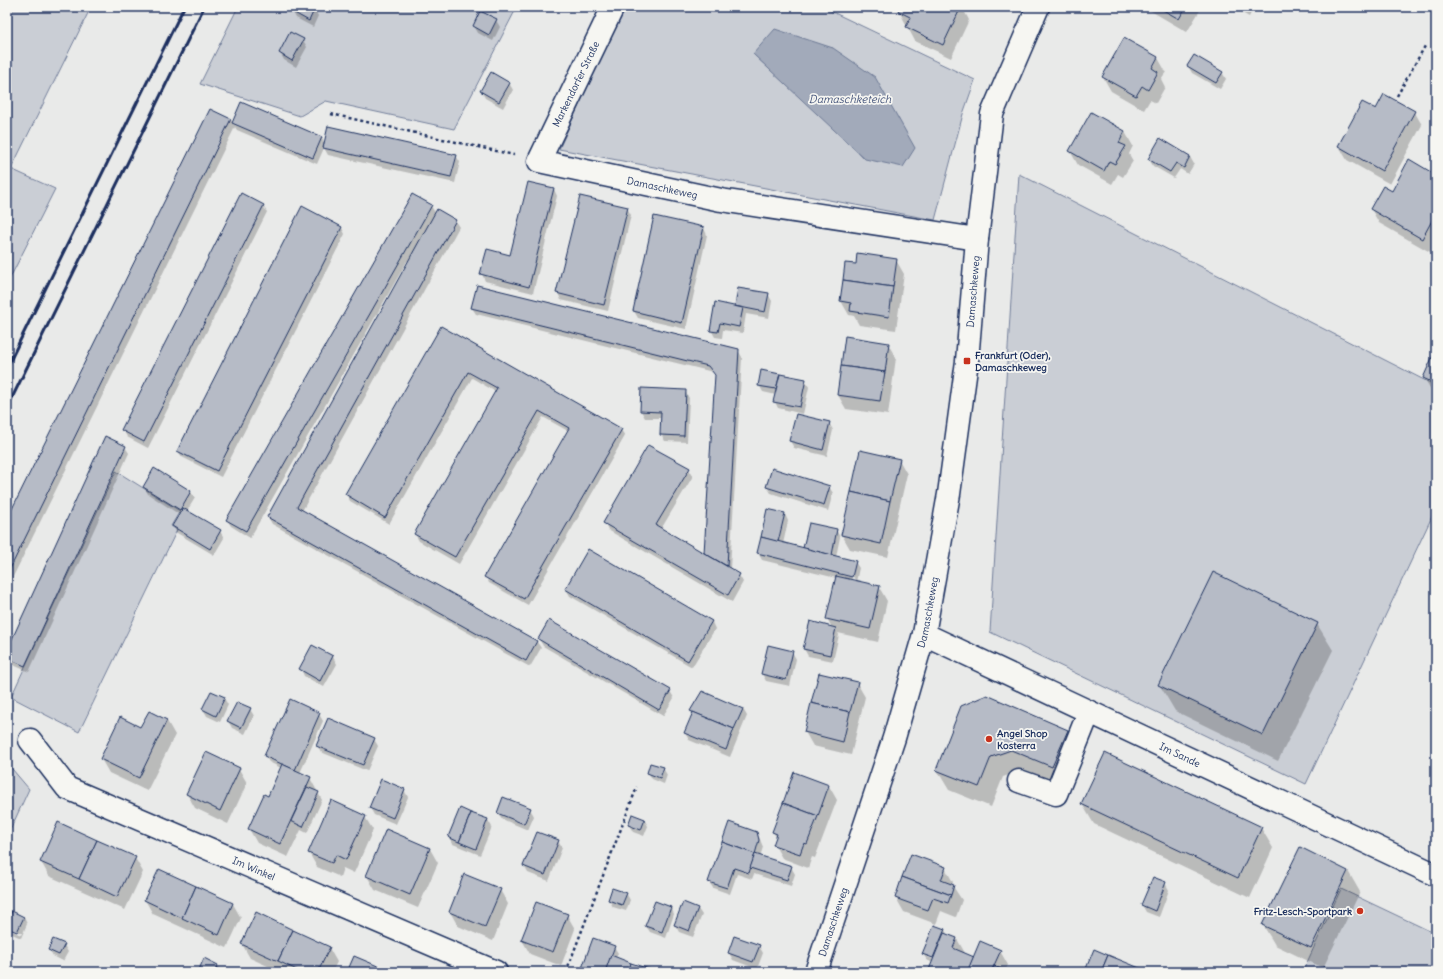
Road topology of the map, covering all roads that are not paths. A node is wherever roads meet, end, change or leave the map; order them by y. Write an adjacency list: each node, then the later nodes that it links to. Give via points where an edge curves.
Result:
1 (613, 7): 3 (street, Markendorfer Straße)
2 (1038, 7): 4 (street, Damaschkeweg, via 992,114)
3 (539, 161): 4 (street, Damaschkeweg, via 721,200)
4 (977, 239): 5 (street, Damaschkeweg, via 966,369 949,494)
5 (924, 634): 6 (street, Im Sande); 10 (street, Damaschkeweg)
6 (1089, 712): 8 (street, via 1056,794); 9 (street, Im Sande)
7 (30, 740): 11 (street, Im Winkel, via 67,788)
8 (1019, 781)
9 (1436, 875)
10 (821, 971)
11 (496, 972)

